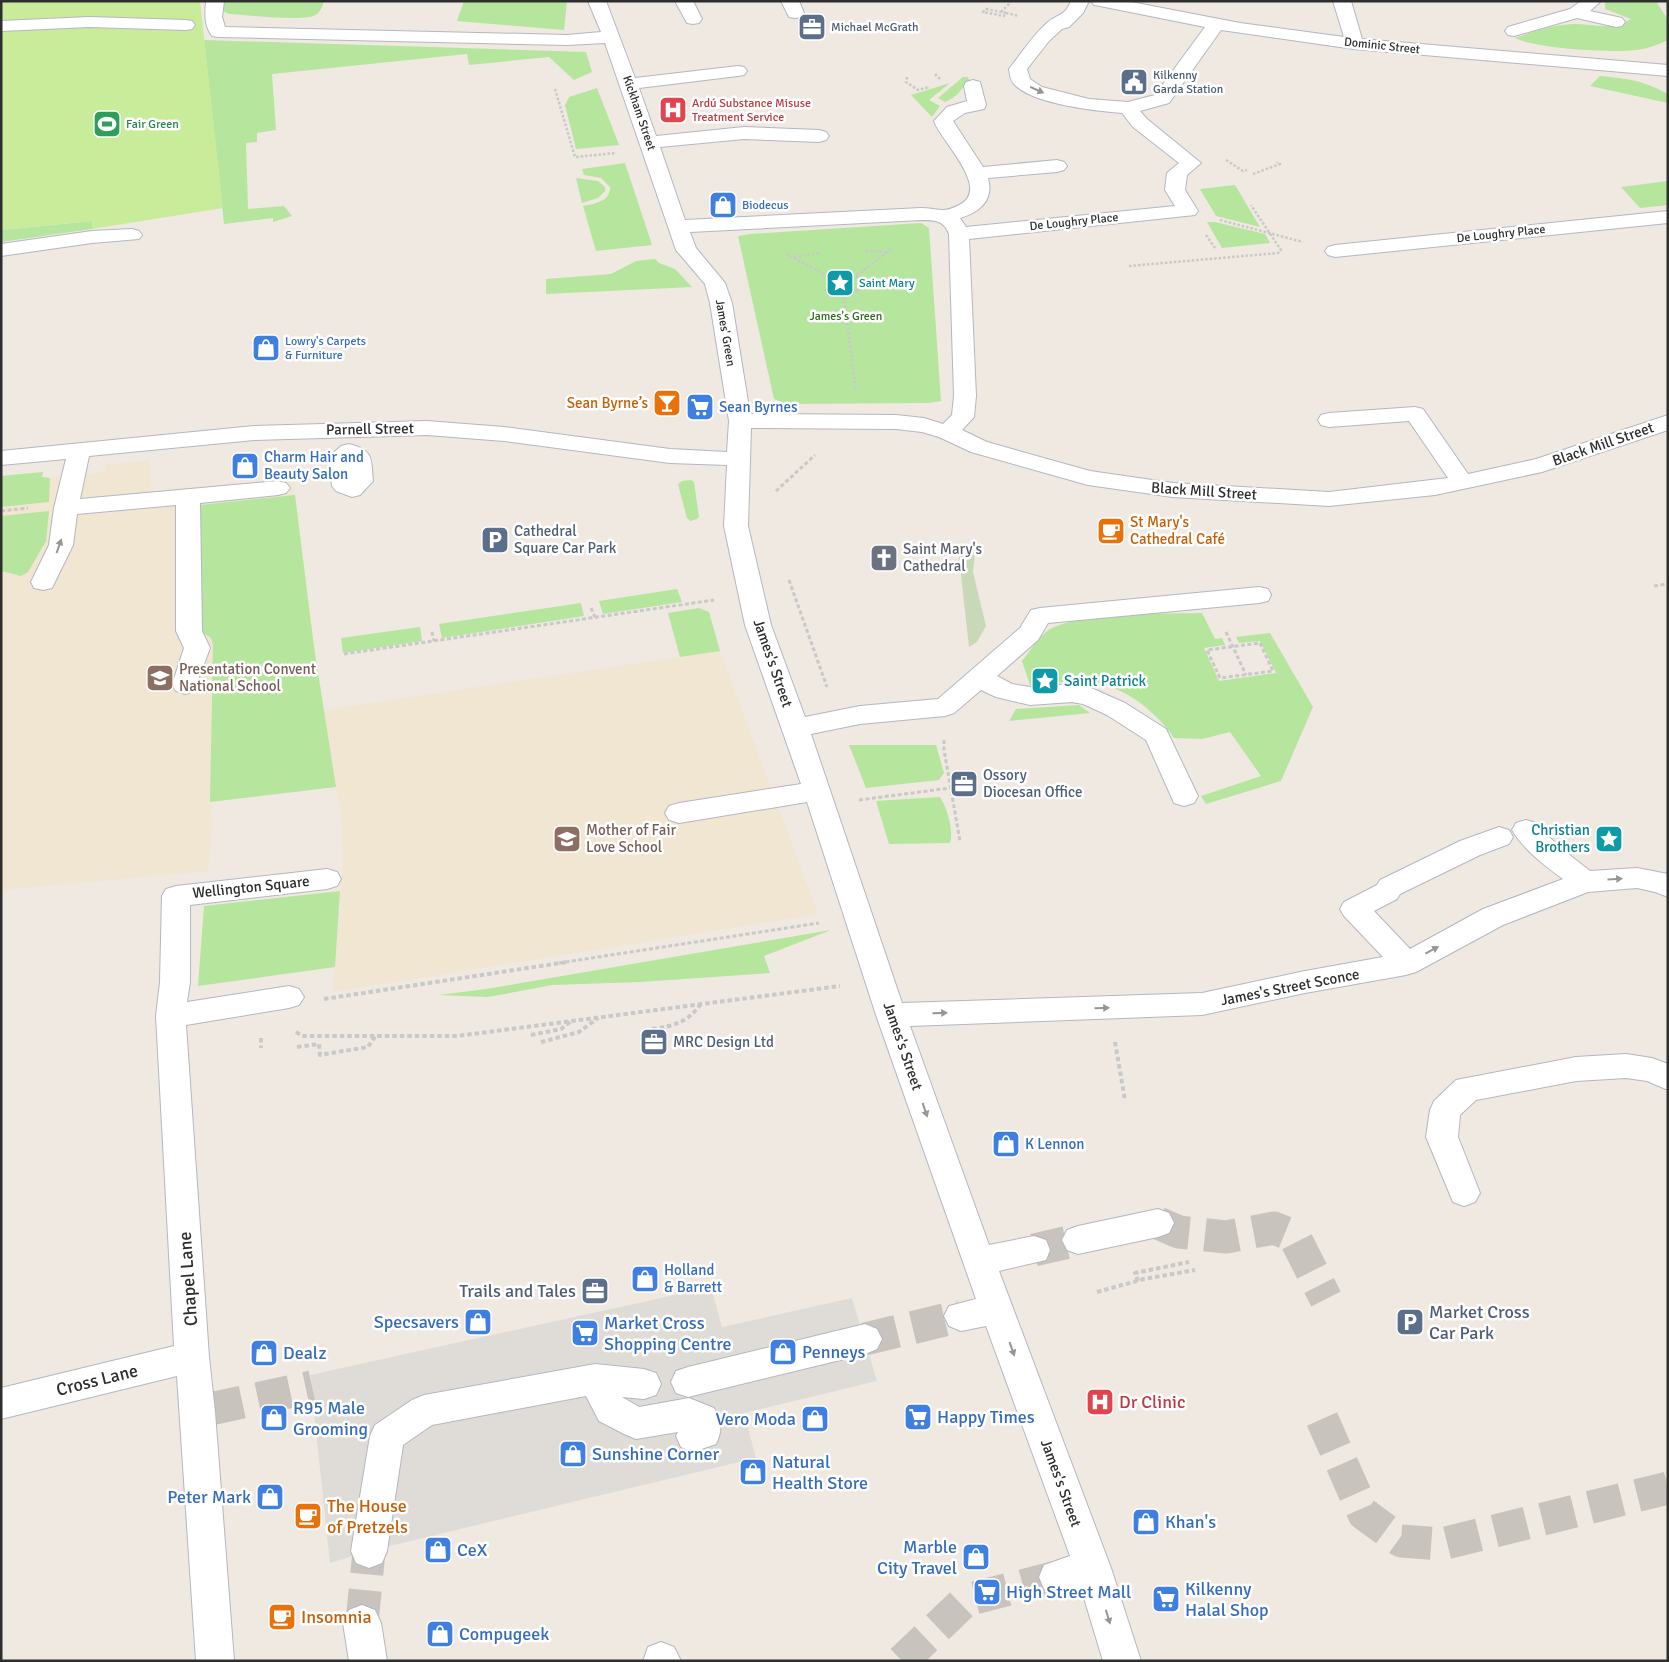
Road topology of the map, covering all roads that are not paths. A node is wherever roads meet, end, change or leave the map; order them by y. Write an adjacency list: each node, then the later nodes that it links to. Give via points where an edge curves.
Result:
1 (215, 1): 15 (street, via 213,17 218,32 557,40)
2 (597, 1): 15 (street, Kickham Street)
3 (684, 1): 9 (street)
4 (1080, 1): 21 (street, one-way to 21, via 1077,9 1062,23 1056,24 1018,69 1021,80 1035,91 1088,106)
5 (1100, 1): 12 (street, Dominic Street)
6 (1342, 1): 16 (street)
7 (1592, 1): 8 (street)
8 (1576, 13): 10 (street); 14 (street)
9 (693, 19)
10 (1616, 22)
11 (186, 25): 13 (street, via 89,22)
12 (1216, 25): 16 (street, Dominic Street); 21 (street, via 1162,99)
13 (1, 26)
14 (1514, 31)
15 (612, 37): 19 (street, Kickham Street)
16 (1354, 44): 18 (street, Dominic Street)
17 (738, 71): 19 (street)
18 (1668, 71)
19 (628, 84): 23 (street, Kickham Street)
20 (974, 86): 25 (street, via 977,105 960,107 943,121)
21 (1128, 108): 29 (street, De Loughry Place, via 1140,123 1191,164 1177,173 1175,190 1188,210)
22 (820, 136): 23 (street, via 744,133)
23 (650, 145): 28 (street, Kickham Street)
24 (1057, 166): 25 (street)
25 (978, 173): 26 (street, via 982,191 974,205)
26 (946, 216): 28 (street, via 921,214); 29 (street, via 956,225)
27 (1668, 217): 32 (street, De Loughry Place)
28 (679, 226): 34 (street, James' Green, via 686,250 717,290)
29 (959, 234): 36 (street, via 965,396 963,417)
30 (132, 235): 31 (street, via 92,236)
31 (1, 250)
32 (1335, 251)
33 (1329, 420): 40 (street, via 1415,414)
34 (740, 421): 36 (street, Black Mill Street, via 896,422); 39 (street, James's Street)
35 (1668, 422): 40 (street, Black Mill Street, via 1542,465)
36 (947, 432): 40 (street, Black Mill Street, via 979,447 1088,478 1173,490 1329,499 1435,488)
37 (79, 450): 38 (street, Parnell Street); 39 (street, Parnell Street, via 179,451 349,440 427,428 495,433 670,456); 43 (street)
38 (1, 458)
39 (739, 459): 48 (street, James's Street, via 736,526 758,625)
40 (1462, 482)
41 (278, 488): 42 (street)
42 (188, 496): 43 (street, via 132,505); 47 (street, via 189,631 197,648)
43 (66, 508): 44 (street, one-way to 43, via 62,545)
44 (43, 582)
45 (1259, 595): 46 (street, via 1040,616 1030,634)
46 (979, 678): 48 (street, via 945,708 839,718); 49 (street, via 1005,691 1030,696 1072,693 1090,696 1116,709 1157,735)
47 (185, 685)
48 (796, 728): 50 (street, James's Street)
49 (1184, 796)
50 (819, 798): 51 (street); 59 (street, James's Street)
51 (679, 813)
52 (1526, 830): 55 (street, via 1548,853)
53 (1499, 837): 57 (street, via 1390,887 1387,892 1354,909)
54 (327, 879): 60 (street, Wellington Square, via 176,896 175,982)
55 (1585, 882): 56 (street, James's Street Sconce, one-way to 56, via 1637,878 1664,883); 57 (street, James's Street Sconce, one-way to 55, via 1493,917)
56 (1668, 887)
57 (1406, 964): 59 (street, James's Street Sconce, one-way to 57, via 1202,1004)
58 (289, 997): 60 (street)
59 (891, 1015): 66 (street, James's Street, one-way to 66)
60 (171, 1016): 70 (street, Chapel Lane)
61 (1665, 1068): 62 (street, via 1652,1070 1616,1066 1576,1069 1467,1089 1445,1110 1442,1137)
62 (1464, 1193)
63 (1158, 1223): 64 (street)
64 (1078, 1240)
65 (1034, 1250): 66 (street)
66 (979, 1261): 67 (street, James's Street)
67 (997, 1310): 68 (street); 77 (street, James's Street, one-way to 77)
68 (961, 1316)
69 (865, 1339): 72 (street)
70 (192, 1357): 74 (street, Cross Lane); 80 (street, Chapel Lane, via 204,1410)
71 (595, 1379): 73 (street); 75 (street, via 611,1410 636,1423 689,1414 702,1419 704,1433); 76 (street, via 424,1411 387,1436)
72 (688, 1382)
73 (644, 1384)
74 (1, 1404)
75 (693, 1436)
76 (369, 1551)
77 (1093, 1568): 78 (street); 82 (street, James's Street, one-way to 82)
78 (1057, 1577)
79 (362, 1623): 81 (street)
80 (215, 1661)
81 (368, 1661)
82 (1122, 1661)

